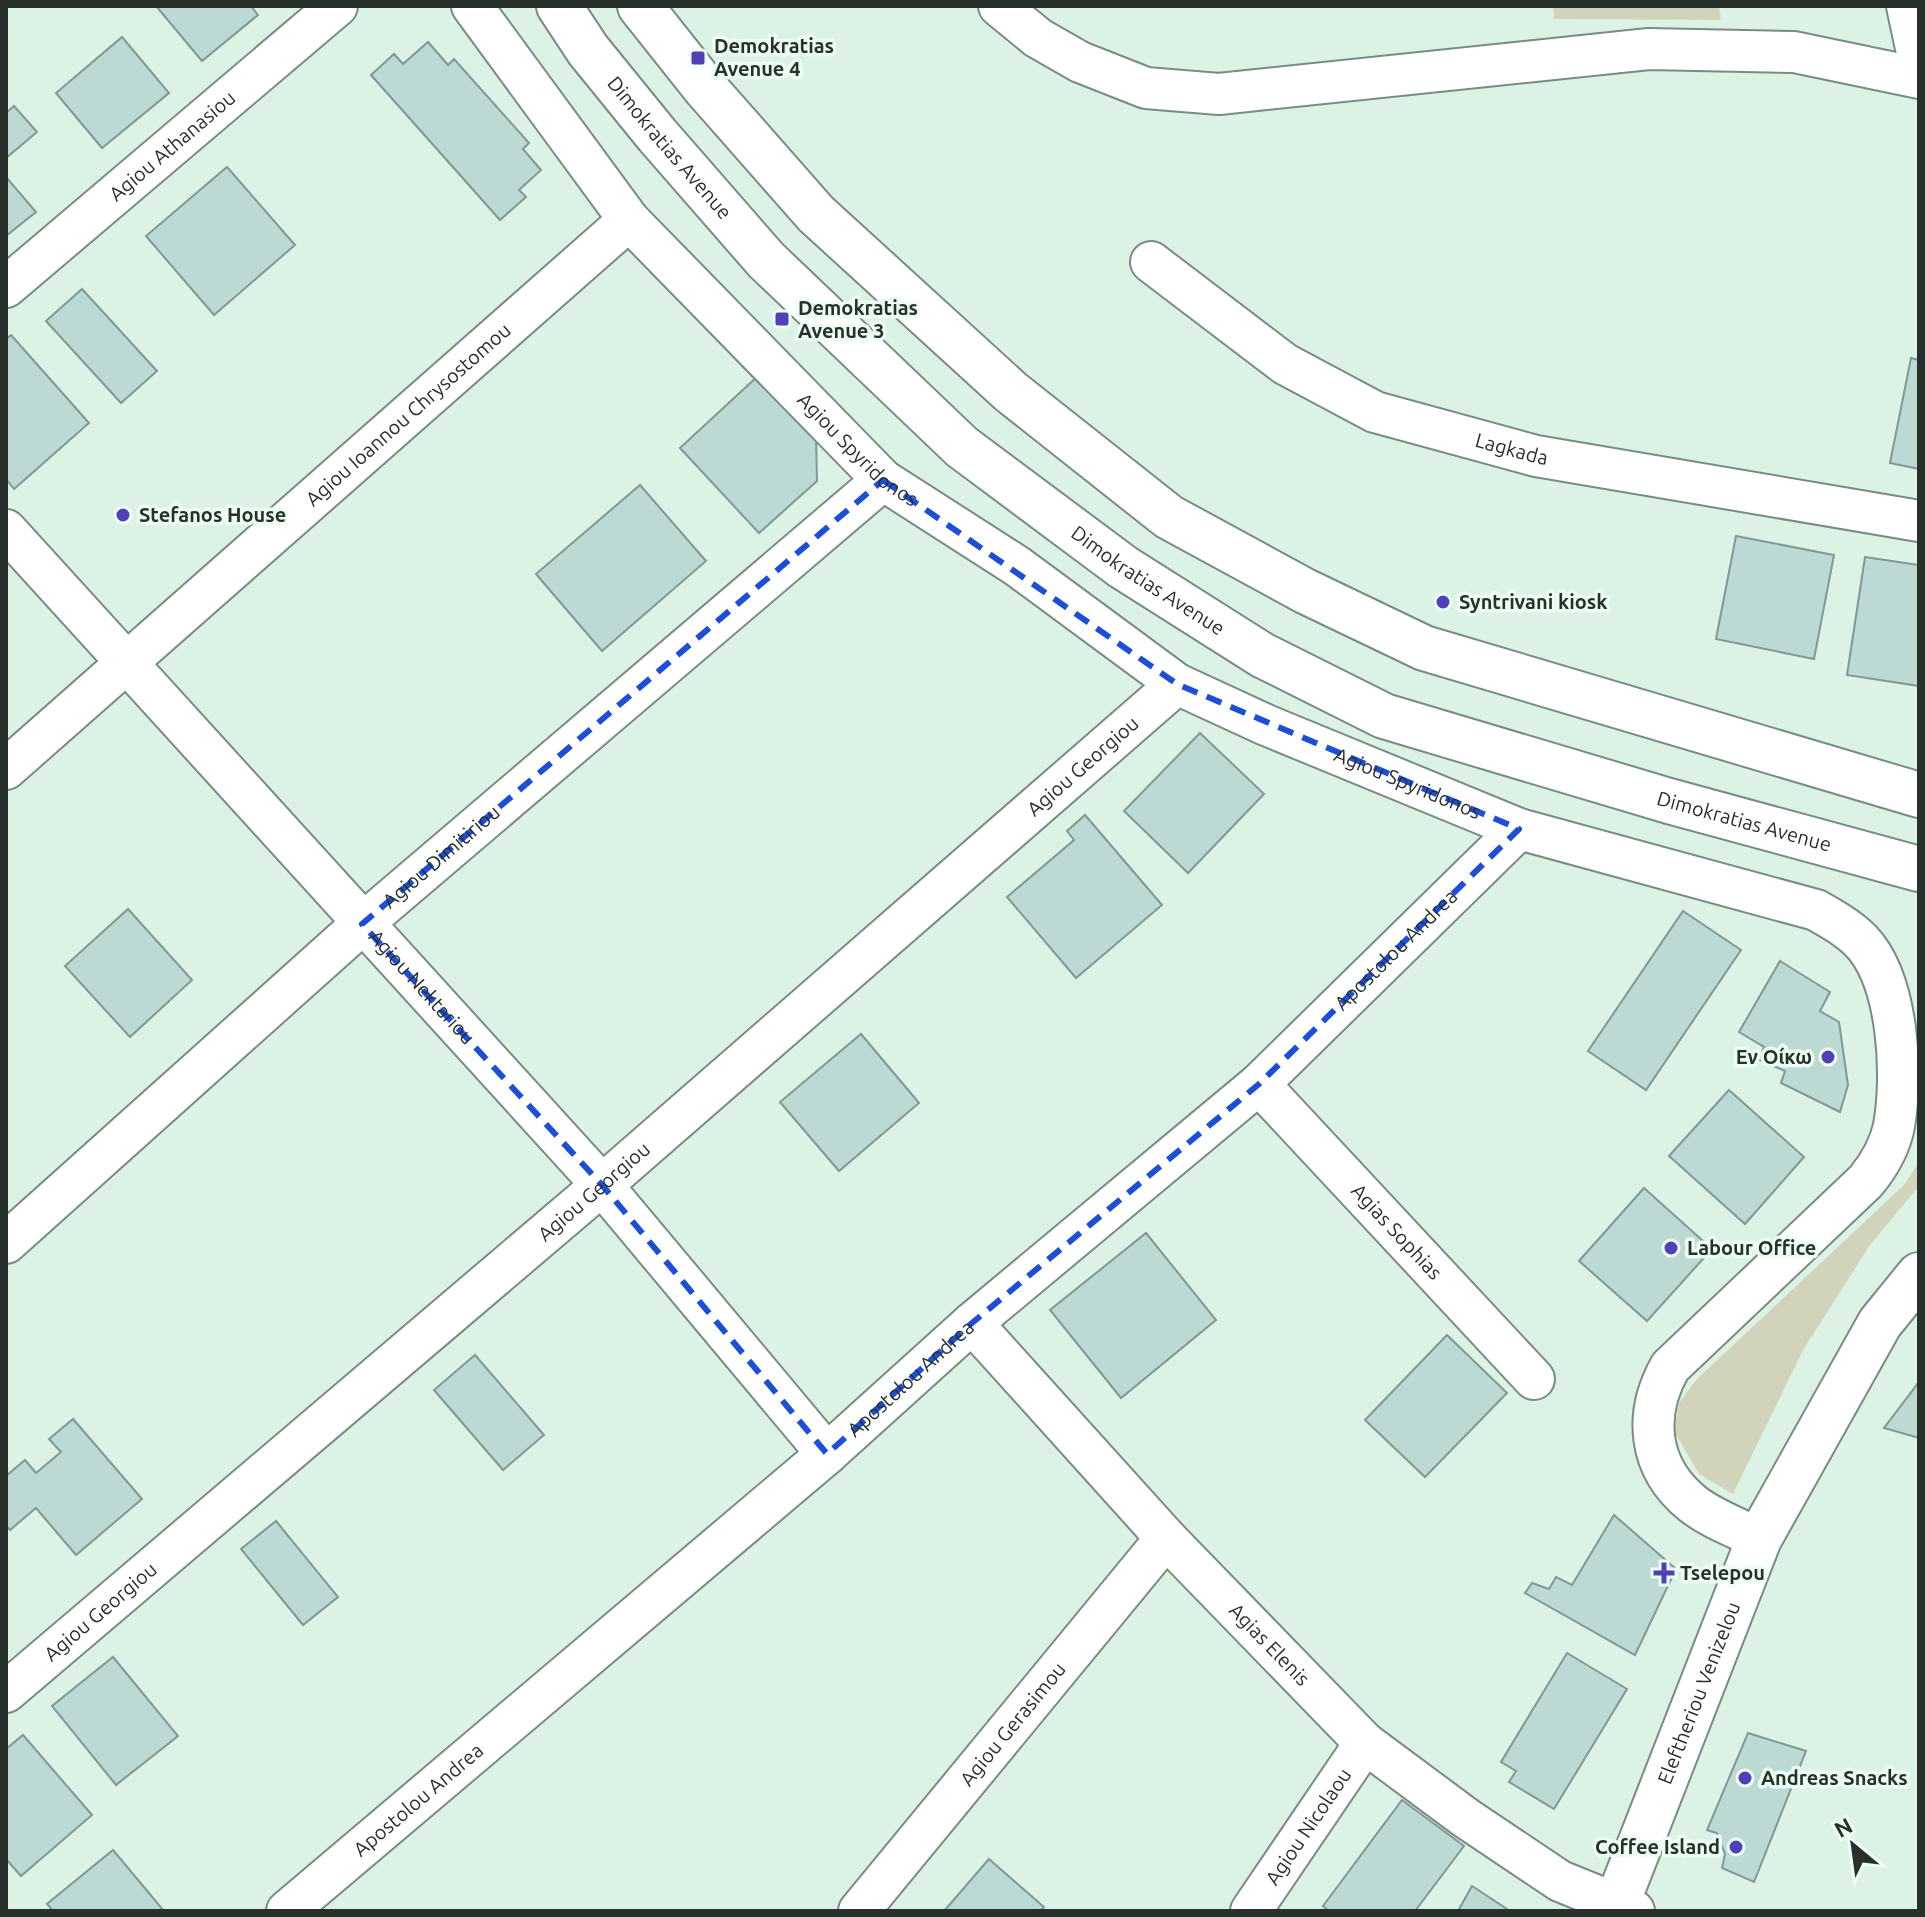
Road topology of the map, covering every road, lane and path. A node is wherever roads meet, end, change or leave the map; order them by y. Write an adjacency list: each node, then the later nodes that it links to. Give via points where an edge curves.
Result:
1 (337, 6): 11 (street, Agiou Athanasiou)
2 (472, 6): 9 (street, Agiou Spyridonos)
3 (559, 6): 20 (main road, Dimokratias Avenue, via 657,135 766,260 962,447 1123,567 1262,655 1384,716)
4 (640, 6): 18 (main road, via 816,214 1011,392 1169,517 1424,648)
5 (999, 6): 8 (street, via 1038,38 1080,62 1146,88 1219,94 1649,49 1794,52)
6 (1907, 6): 7 (street)
7 (1919, 62)
8 (1919, 78)
9 (629, 220): 12 (street, Agiou Spyridonos); 15 (street, Agiou Ioannou Chrysostomou)
10 (1151, 262): 13 (street, Lagkada, via 1285,364 1375,412 1536,456)
11 (6, 287)
12 (883, 480): 16 (street, Agiou Spyridonos, via 1017,566); 21 (street, Agiou Dimitiriou)
13 (1919, 521)
14 (6, 530): 15 (street, Agiou Nektariou)
15 (124, 663): 17 (street, Agiou Ioannou Chrysostomou); 21 (street, Agiou Nektariou)
16 (1177, 684): 19 (street, Agiou Spyridonos); 23 (street, Agiou Georgiou)
17 (6, 769)
18 (1919, 795)
19 (1519, 829): 22 (street, Apostolou Andrea); 30 (street, Agiou Spyridonos, via 1816,910 1863,943 1884,987 1895,1023 1898,1080 1894,1128 1882,1159 1866,1181 1670,1367 1652,1413 1659,1464 1672,1484 1694,1505)
20 (1919, 869)
21 (362, 924): 23 (street, Agiou Nektariou); 24 (street, Agiou Dimitiriou)
22 (1259, 1084): 26 (street, Apostolou Andrea); 27 (street, Agias Sophias)
23 (602, 1185): 28 (street, Agiou Nektariou); 31 (street, Agiou Georgiou)
24 (6, 1243)
25 (1919, 1275): 30 (main road, Eleftheriou Venizelou, via 1880,1323)
26 (972, 1323): 28 (street, Apostolou Andrea); 29 (street, Agias Elenis)
27 (1534, 1379)
28 (827, 1454): 34 (street, Apostolou Andrea)
29 (1166, 1538): 32 (street, Agias Elenis); 35 (street, Agiou Gerasimou)
30 (1759, 1539): 33 (main road, Eleftheriou Venizelou)
31 (6, 1692)
32 (1365, 1743): 33 (street, Agias Elenis, via 1560,1881); 36 (street, Agiou Nicolaou)
33 (1622, 1909)
34 (287, 1911)
35 (859, 1911)
36 (1251, 1911)

